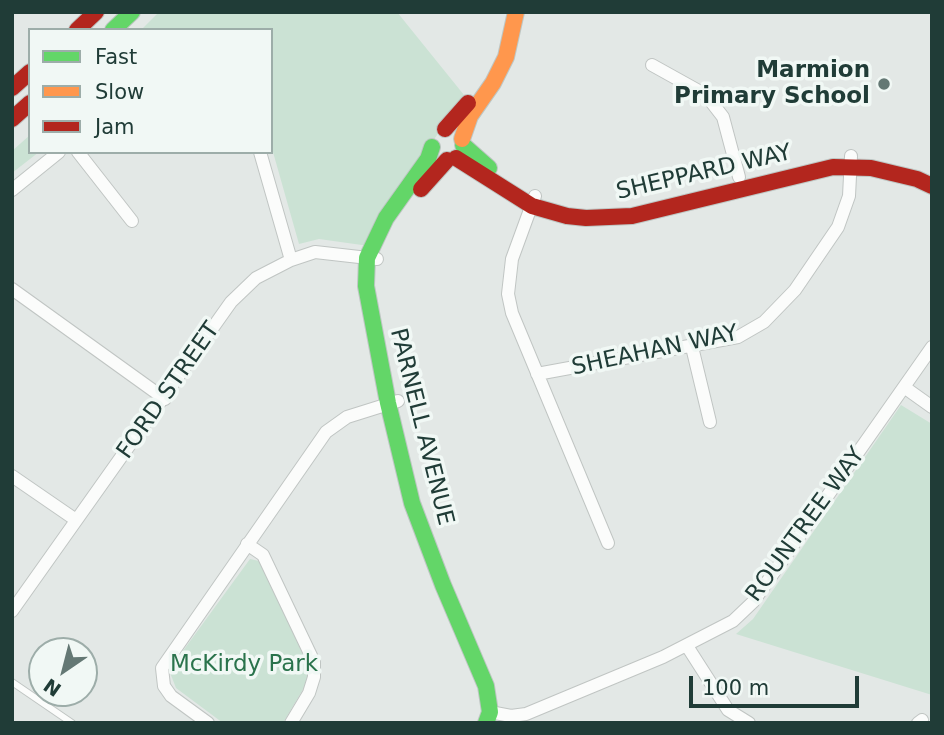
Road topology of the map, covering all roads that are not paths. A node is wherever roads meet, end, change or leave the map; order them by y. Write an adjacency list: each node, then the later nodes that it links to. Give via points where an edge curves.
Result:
1 (96, 12): 5 (main road)
2 (132, 12): 6 (main road)
3 (506, 12): 12 (main road, PARNELL AVENUE, via 485,77)
4 (516, 12): 14 (main road, PARNELL AVENUE, via 506,57 470,116)
5 (79, 28)
6 (115, 28)
7 (652, 65): 20 (street, via 706,95 723,117)
8 (28, 74): 9 (main road)
9 (12, 88)
10 (28, 105): 11 (main road)
11 (12, 118)
12 (445, 129): 13 (main road, PARNELL AVENUE, via 436,134); 14 (main road, via 455,131)
13 (432, 147): 14 (main road, via 436,155); 25 (main road, PARNELL AVENUE, via 386,218)
14 (457, 151): 23 (main road, SHEPPARD WAY); 25 (main road, PARNELL AVENUE, via 429,178)
15 (57, 154): 22 (street)
16 (80, 154): 24 (street)
17 (261, 154): 26 (street)
18 (852, 161): 19 (main road, SHEPPARD WAY, via 886,158); 20 (main road, SHEPPARD WAY, via 811,159); 21 (main road, SHEPPARD WAY); 23 (main road, SHEPPARD WAY, via 632,216 567,216); 28 (street, SHEAHAN WAY, via 845,213 795,290 764,322 738,337)
19 (932, 173)
20 (739, 177): 23 (main road, SHEPPARD WAY, via 611,208)
21 (932, 186)
22 (12, 190)
23 (534, 201): 30 (street, via 512,259 509,294 516,325)
24 (132, 221)
25 (372, 259): 26 (street, FORD STREET, via 315,252); 33 (main road, PARNELL AVENUE)
26 (291, 260): 32 (street, FORD STREET, via 256,278 231,302)
27 (12, 289): 32 (street)
28 (692, 347): 30 (street, SHEAHAN WAY); 35 (street)
29 (932, 347): 31 (street, ROUNTREE WAY)
30 (537, 374): 38 (street)
31 (904, 387): 34 (street); 41 (street, ROUNTREE WAY, via 753,602 733,621)
32 (164, 399): 37 (street, FORD STREET)
33 (393, 402): 39 (street, via 347,417 326,432); 43 (main road, PARNELL AVENUE, via 432,534 496,686)
34 (932, 407)
35 (710, 422)
36 (12, 476): 37 (street)
37 (76, 520): 40 (street, FORD STREET)
38 (608, 543)
39 (247, 544): 45 (street, via 162,668 164,686 171,696); 46 (street, via 263,555 314,662 309,694)
40 (12, 611)
41 (687, 646): 43 (street, ROUNTREE WAY, via 526,715); 47 (street, via 728,710)
42 (12, 682): 44 (lane)
43 (492, 718)
44 (72, 723)
45 (208, 723)
46 (291, 723)
47 (749, 723)

